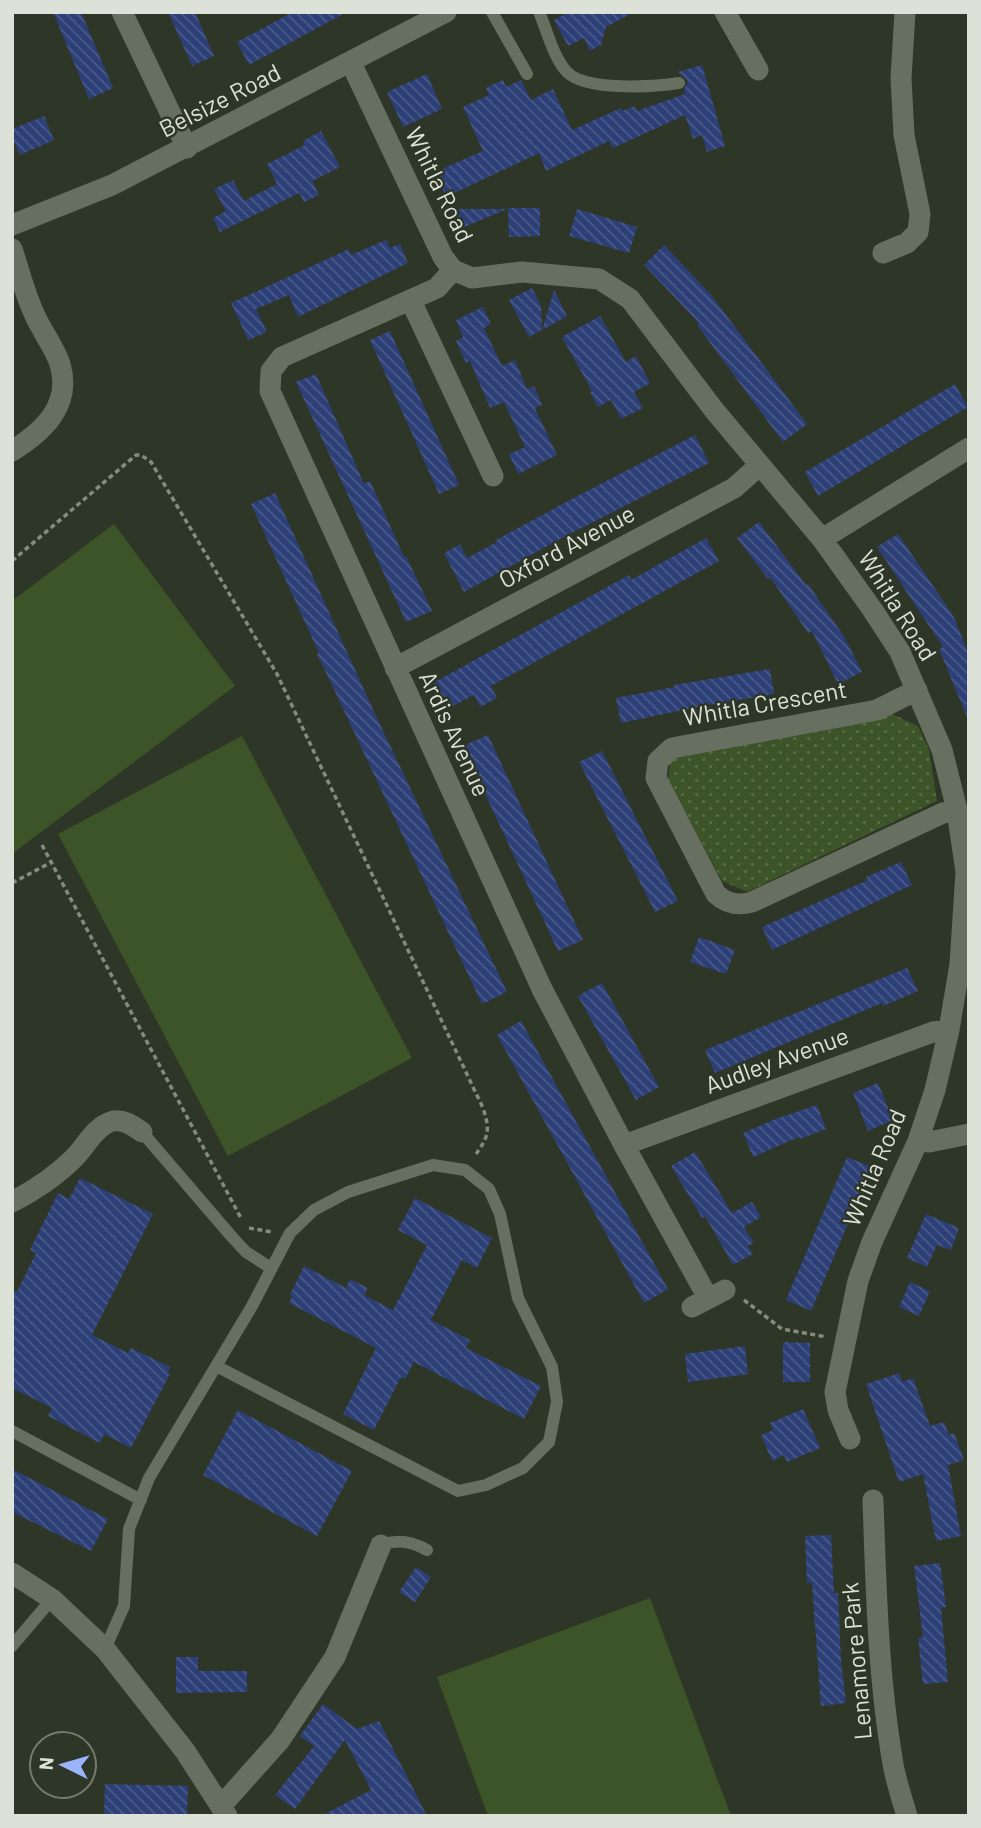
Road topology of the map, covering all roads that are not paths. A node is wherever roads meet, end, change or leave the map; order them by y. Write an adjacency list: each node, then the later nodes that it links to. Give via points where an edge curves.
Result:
1 (122, 12): 11 (street)
2 (446, 12): 7 (street, Belsize Road)
3 (492, 12): 9 (lane)
4 (539, 12): 10 (lane, via 557,56 576,78 641,88)
5 (725, 12): 8 (street)
6 (905, 12): 14 (street, via 904,135 920,214 918,232 907,243)
7 (351, 63): 11 (street, Belsize Road); 15 (street, Whitla Road)
8 (758, 70)
9 (527, 74)
10 (679, 83)
11 (187, 148): 12 (street, Belsize Road, via 112,185)
12 (12, 225)
13 (12, 249): 18 (street, via 32,311 60,363 64,392 34,437)
14 (883, 253)
15 (453, 270): 16 (street, Ardis Avenue, via 437,288); 19 (street, Whitla Road, via 472,278 522,272 599,279 631,299)
16 (411, 301): 20 (street); 22 (street, Ardis Avenue, via 282,358 271,372 270,391)
17 (969, 449): 21 (street)
18 (12, 450)
19 (759, 466): 21 (street, Whitla Road); 22 (street, Oxford Avenue, via 734,488)
20 (493, 476)
21 (822, 539): 23 (street, Whitla Road, via 900,652)
22 (395, 668): 29 (street, Ardis Avenue, via 542,989)
23 (917, 691): 24 (street, Whitla Road, via 942,750); 24 (street, Whitla Crescent, via 877,710 671,748 658,761 656,778 716,894 736,905 752,902)
24 (957, 810): 25 (street, Whitla Road, via 966,872 960,964)
25 (949, 1030): 28 (street, Whitla Road); 29 (street, Audley Avenue)
26 (142, 1132): 30 (street, via 130,1123 114,1121 99,1128 73,1159); 31 (lane, via 232,1237)
27 (969, 1134): 28 (street)
28 (918, 1141): 35 (street, Whitla Road, via 858,1281 835,1392)
29 (624, 1144): 32 (street, Ardis Avenue)
30 (12, 1202)
31 (271, 1268): 33 (lane); 33 (lane, via 290,1233 314,1210 348,1192 433,1165 465,1170 489,1189 500,1214 518,1298 552,1367 557,1402 549,1442 523,1468 486,1485 458,1491)
32 (708, 1298)
33 (216, 1366): 36 (lane, via 149,1478)
34 (12, 1431): 36 (lane)
35 (850, 1440)
36 (141, 1500): 43 (lane, via 130,1530 124,1606)
37 (873, 1500): 45 (street, Lenamore Park, via 884,1700 893,1766)
38 (381, 1545): 39 (lane, via 393,1541); 44 (street, via 335,1657 280,1740)
39 (426, 1550)
40 (12, 1573): 41 (street)
41 (52, 1600): 42 (lane); 43 (street)
42 (12, 1646)
43 (105, 1649): 44 (street, via 185,1751)
44 (224, 1811)
45 (907, 1816)

